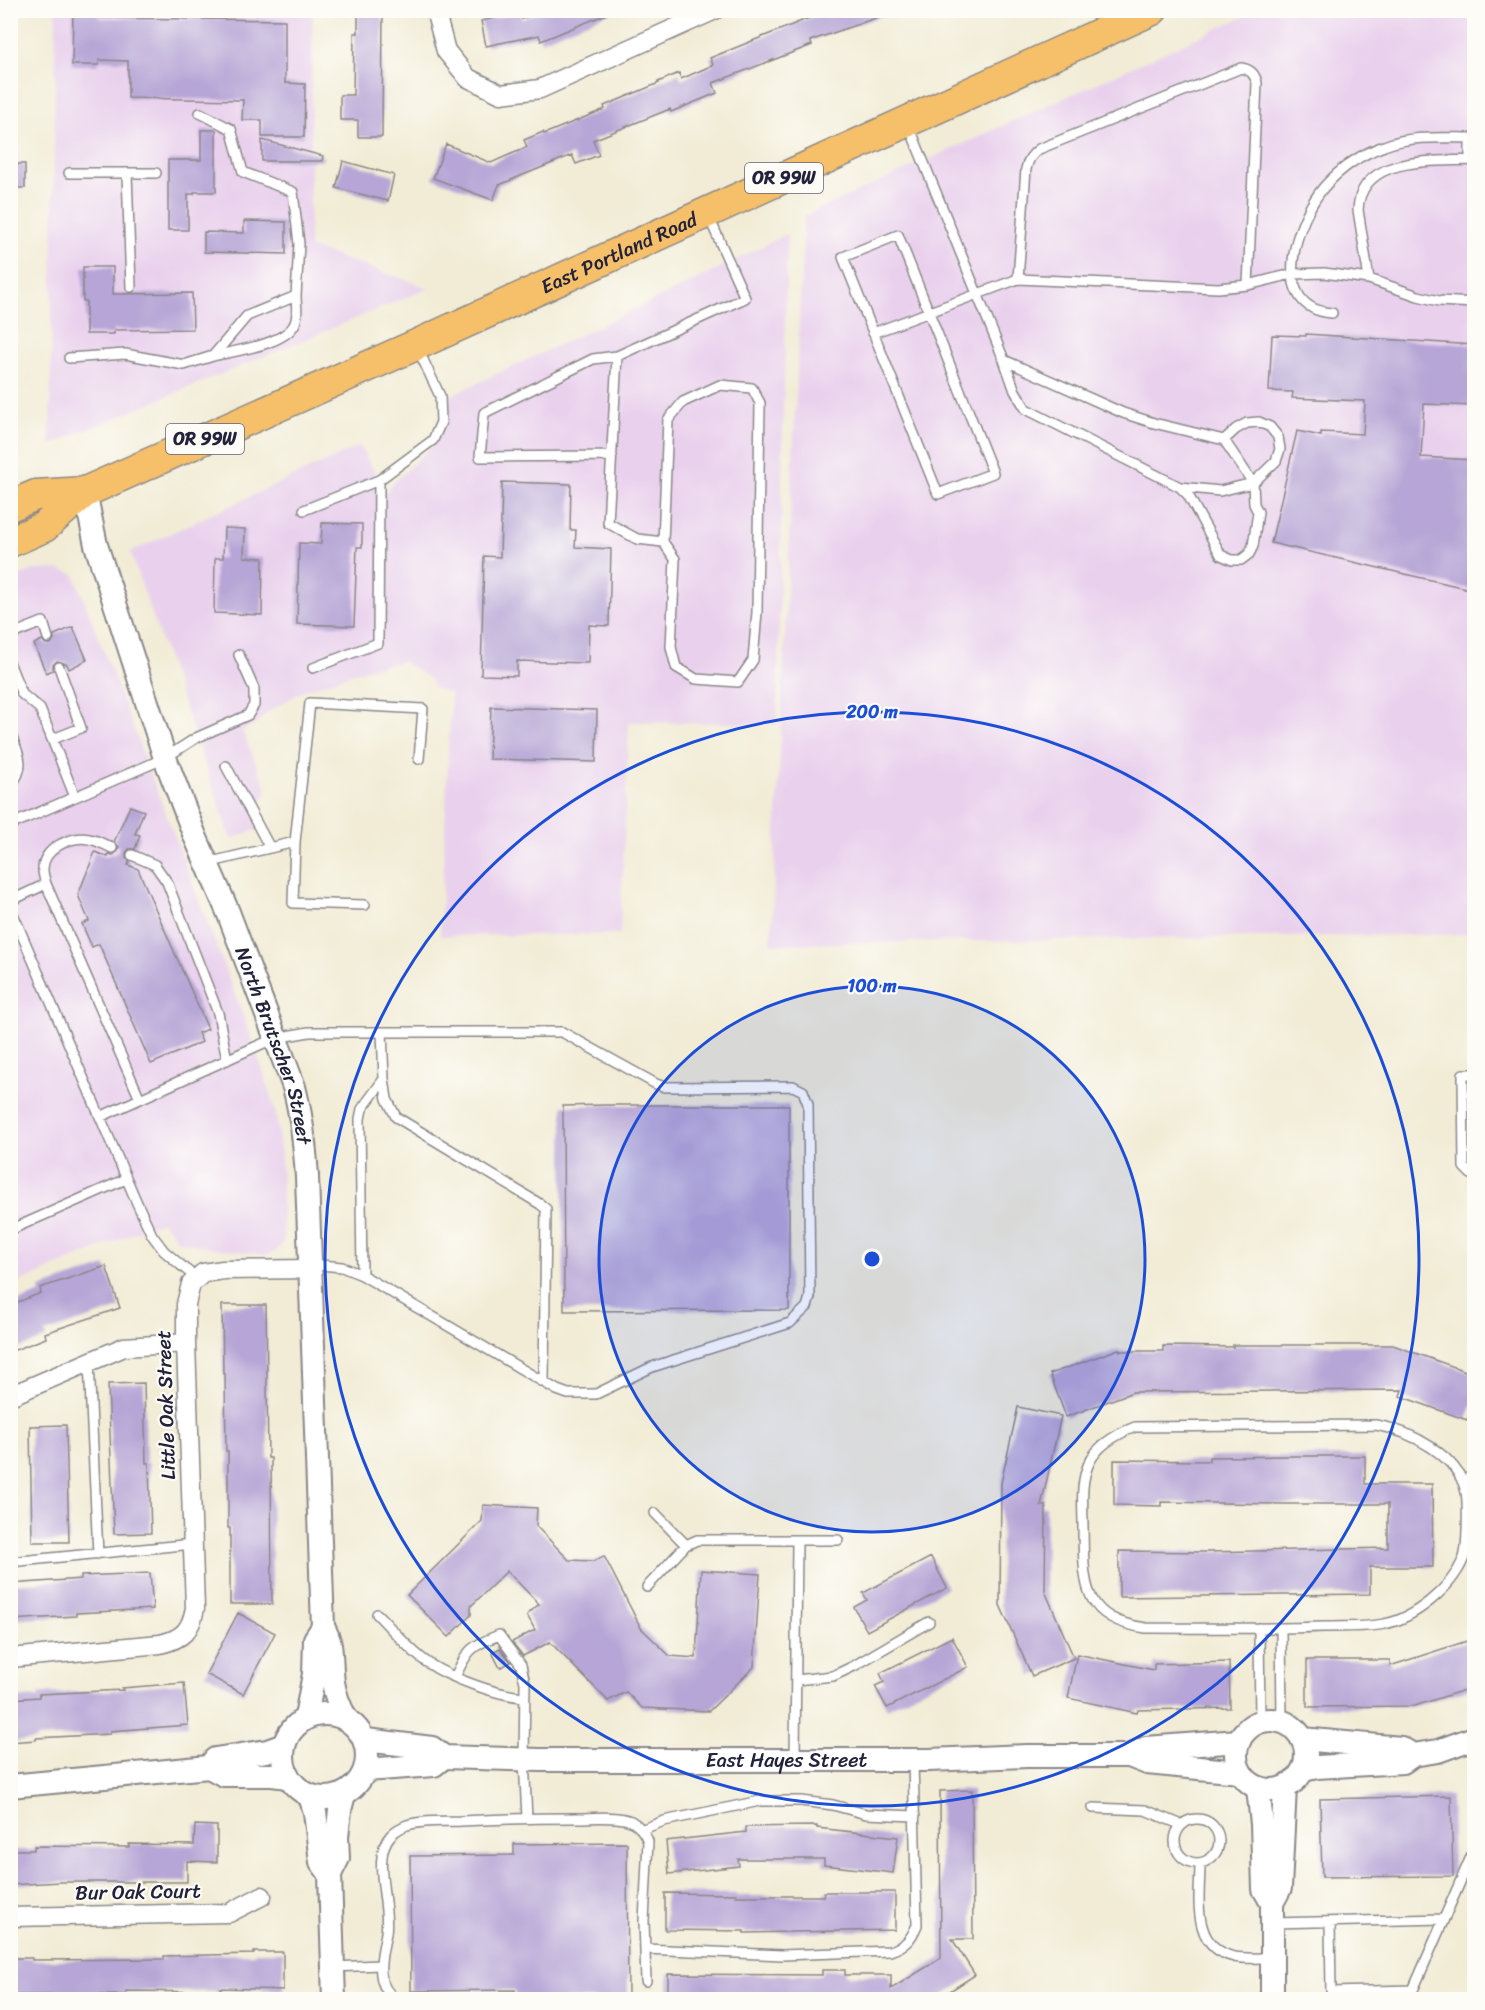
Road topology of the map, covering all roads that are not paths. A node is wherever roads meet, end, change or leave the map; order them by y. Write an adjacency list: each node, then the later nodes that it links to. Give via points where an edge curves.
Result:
1 (435, 10): 2 (street, via 446,51 468,78 501,94 540,89)
2 (715, 10)
3 (1152, 10): 4 (highway, East Portland Road / OR 99W)
4 (1111, 19): 6 (highway, East Portland Road / OR 99W)
5 (200, 112): 19 (lane, via 231,129 243,172 293,192 299,244)
6 (907, 122): 12 (highway, East Portland Road / OR 99W); 18 (lane)
7 (1472, 138): 8 (lane); 13 (lane, via 1408,140 1385,145 1343,169 1311,206 1295,248)
8 (1472, 160): 15 (lane, via 1402,164 1390,167 1370,182 1358,200)
9 (69, 173): 10 (lane)
10 (127, 173): 11 (lane); 17 (lane)
11 (156, 173)
12 (707, 213): 24 (highway, East Portland Road / OR 99W); 26 (lane, via 745,298)
13 (1292, 274): 15 (lane, via 1324,273); 16 (lane); 22 (lane, via 1301,298 1311,307)
14 (1018, 279): 16 (lane, via 1218,288); 16 (lane, via 1026,169 1032,154 1241,68 1250,71 1257,83); 18 (lane)
15 (1369, 279): 20 (lane, via 1439,301)
16 (1248, 285)
17 (131, 287)
18 (978, 293): 21 (lane); 28 (lane)
19 (296, 296): 25 (lane, via 247,316); 25 (lane, via 296,321 288,334 258,346)
20 (1474, 303)
21 (928, 312): 23 (lane); 23 (lane, via 897,235 843,257); 23 (lane, via 993,473 938,495)
22 (1332, 313)
23 (873, 333)
24 (416, 345): 31 (lane, via 440,396 441,422 433,440); 34 (highway, East Portland Road / OR 99W)
25 (213, 356): 27 (lane, via 184,365 125,354)
26 (617, 356): 30 (lane); 30 (lane, via 593,359 484,413 480,457)
27 (69, 358)
28 (1004, 360): 29 (lane, via 1123,413); 33 (lane, via 1026,409)
29 (1224, 440): 32 (lane); 32 (lane, via 1247,423 1259,422 1278,437 1276,461)
30 (612, 456): 38 (lane, via 608,523 637,539)
31 (379, 480): 36 (lane); 44 (lane, via 378,643)
32 (1252, 483): 33 (lane, via 1220,491); 33 (lane, via 1258,512 1253,546 1241,560 1221,555)
33 (1180, 487)
34 (85, 492): 35 (highway, East Portland Road / OR 99W, via 36,495); 37 (highway, East Portland Road / OR 99W, via 44,527); 47 (street, North Brutscher Street, via 96,545)
35 (10, 506)
36 (304, 510)
37 (10, 542)
38 (663, 542): 38 (lane, via 675,559 671,647 676,667 696,679 738,682 753,660 758,612 760,403 752,388 720,385 683,402 668,420)
39 (10, 635): 40 (lane, via 43,622)
40 (48, 638)
41 (239, 655): 47 (lane, via 254,689 254,705 248,715 196,738)
42 (10, 665): 46 (lane, via 22,694 40,709)
43 (59, 667): 46 (lane, via 81,728)
44 (313, 668)
45 (10, 733): 50 (lane, via 21,761 18,778)
46 (53, 739): 51 (lane)
47 (165, 758): 51 (lane); 57 (street, North Brutscher Street)
48 (419, 759): 53 (lane, via 423,709 310,703)
49 (226, 766): 55 (lane)
50 (10, 786)
51 (75, 797): 52 (lane)
52 (10, 825)
53 (295, 842): 55 (lane); 60 (lane, via 293,903)
54 (112, 848): 58 (lane, via 88,838 56,846 45,860)
55 (270, 848): 57 (lane)
56 (132, 855): 64 (lane, via 155,865 167,882 218,1013)
57 (207, 863): 63 (street, North Brutscher Street)
58 (46, 884): 59 (lane); 67 (lane)
59 (10, 901)
60 (365, 905)
61 (10, 908): 68 (lane)
62 (382, 1032): 63 (lane, via 309,1032); 66 (lane); 77 (lane, via 562,1032 665,1087 793,1086 803,1091 808,1104 810,1297 801,1314 790,1323 652,1367 596,1394 568,1394)
63 (276, 1038): 64 (lane); 72 (street, North Brutscher Street, via 294,1087 305,1139)
64 (227, 1060): 67 (lane)
65 (1474, 1074): 69 (lane, via 1463,1074 1464,1167)
66 (384, 1079): 73 (lane, via 362,1108 360,1119); 77 (lane, via 387,1100 396,1117 546,1209)
67 (140, 1099): 68 (lane)
68 (100, 1117): 70 (lane)
69 (1474, 1175)
70 (126, 1179): 71 (lane); 74 (lane, via 158,1243)
71 (10, 1230)
72 (310, 1267): 73 (lane, via 342,1268); 74 (street, via 223,1270); 91 (street, North Brutscher Street)
73 (362, 1275): 77 (lane)
74 (196, 1278): 75 (street, Little Oak Street, via 186,1304)
75 (186, 1343): 76 (street, via 124,1347); 84 (street, Little Oak Street)
76 (89, 1362): 78 (street); 86 (lane)
77 (543, 1381)
78 (10, 1396)
79 (1474, 1475): 80 (lane)
80 (1462, 1481): 92 (lane, via 1450,1462 1418,1438 1376,1425 1135,1427 1103,1444 1090,1461 1083,1481 1084,1575 1097,1606 1117,1622 1146,1628); 93 (lane, via 1466,1494 1464,1560 1432,1599 1409,1615 1384,1624)
81 (656, 1513): 85 (lane)
82 (797, 1540): 83 (lane); 85 (lane, via 698,1540); 96 (lane)
83 (838, 1540)
84 (193, 1544): 86 (lane); 94 (street, Little Oak Street, via 193,1620 174,1641)
85 (686, 1545): 88 (lane)
86 (98, 1554): 87 (lane)
87 (10, 1563)
88 (647, 1587)
89 (377, 1614): 95 (lane, via 427,1662)
90 (929, 1622): 96 (lane, via 832,1676)
91 (323, 1627): 98 (street, North Brutscher Street, via 315,1639); 99 (street, North Brutscher Street, via 330,1638 337,1702)
92 (1259, 1628): 93 (lane); 100 (lane)
93 (1281, 1628): 101 (lane)
94 (10, 1658)
95 (455, 1677): 97 (lane); 97 (lane, via 476,1644 499,1635 521,1665)
96 (796, 1680): 111 (lane)
97 (525, 1697): 110 (lane)
98 (306, 1718): 99 (street, via 333,1713); 106 (street, via 289,1733)
99 (346, 1718): 104 (street)
100 (1260, 1722): 101 (street); 105 (street, via 1245,1731)
101 (1282, 1722): 103 (street)
102 (1474, 1738): 107 (street)
103 (1302, 1739): 107 (street, via 1401,1748); 115 (street, via 1306,1748)
104 (366, 1740): 109 (street, East Hayes Street, via 432,1748); 114 (street)
105 (1239, 1741): 108 (street, East Hayes Street, via 1146,1748); 116 (street, via 1236,1755)
106 (284, 1745): 113 (street, via 215,1759); 117 (street)
107 (1413, 1755): 115 (street, via 1403,1762)
108 (1129, 1756): 112 (street, East Hayes Street); 116 (street, East Hayes Street, via 1147,1763)
109 (444, 1757): 110 (street, East Hayes Street); 114 (street, East Hayes Street, via 434,1765)
110 (524, 1759): 111 (street, East Hayes Street); 125 (lane)
111 (795, 1760): 112 (street, East Hayes Street)
112 (913, 1760): 124 (lane)
113 (209, 1767): 117 (street, via 224,1775); 118 (street)
114 (366, 1770): 121 (street, via 357,1785)
115 (1303, 1770): 119 (street)
116 (1240, 1772): 120 (street)
117 (288, 1777): 122 (street)
118 (10, 1786)
119 (1284, 1787): 120 (street); 132 (street, via 1280,1888)
120 (1258, 1788): 132 (street, via 1264,1889)
121 (344, 1794): 122 (street, via 334,1798); 130 (street, via 338,1858)
122 (310, 1796): 130 (street, via 321,1862)
123 (1094, 1808): 126 (lane, via 1145,1810)
124 (915, 1816): 127 (lane, via 866,1814 801,1801 760,1801); 136 (lane, via 917,1925 903,1947 782,1955)
125 (526, 1818): 127 (lane, via 609,1818 629,1820); 138 (lane, via 423,1823 392,1833 384,1844 383,1888 388,1914)
126 (1182, 1825): 129 (lane, via 1175,1837 1177,1851 1186,1861); 129 (lane, via 1203,1820 1215,1829 1217,1851)
127 (643, 1829): 136 (lane, via 648,1841)
128 (1474, 1850): 134 (lane)
129 (1200, 1864): 137 (lane, via 1199,1920 1203,1935 1214,1947 1234,1957)
130 (330, 1874): 139 (street)
131 (262, 1896): 133 (street, Bur Oak Court, via 229,1913)
132 (1272, 1913): 135 (lane); 137 (street)
133 (10, 1917)
134 (1444, 1919): 135 (lane); 135 (lane, via 1413,1990 1331,1992)
135 (1330, 1922)
136 (645, 1949): 140 (lane)
137 (1272, 1958): 143 (street)
138 (380, 1965): 139 (lane); 142 (lane, via 381,1980)
139 (333, 1967): 141 (street)
140 (646, 1981)
141 (334, 2000)
142 (397, 2000)
143 (1272, 2000)

